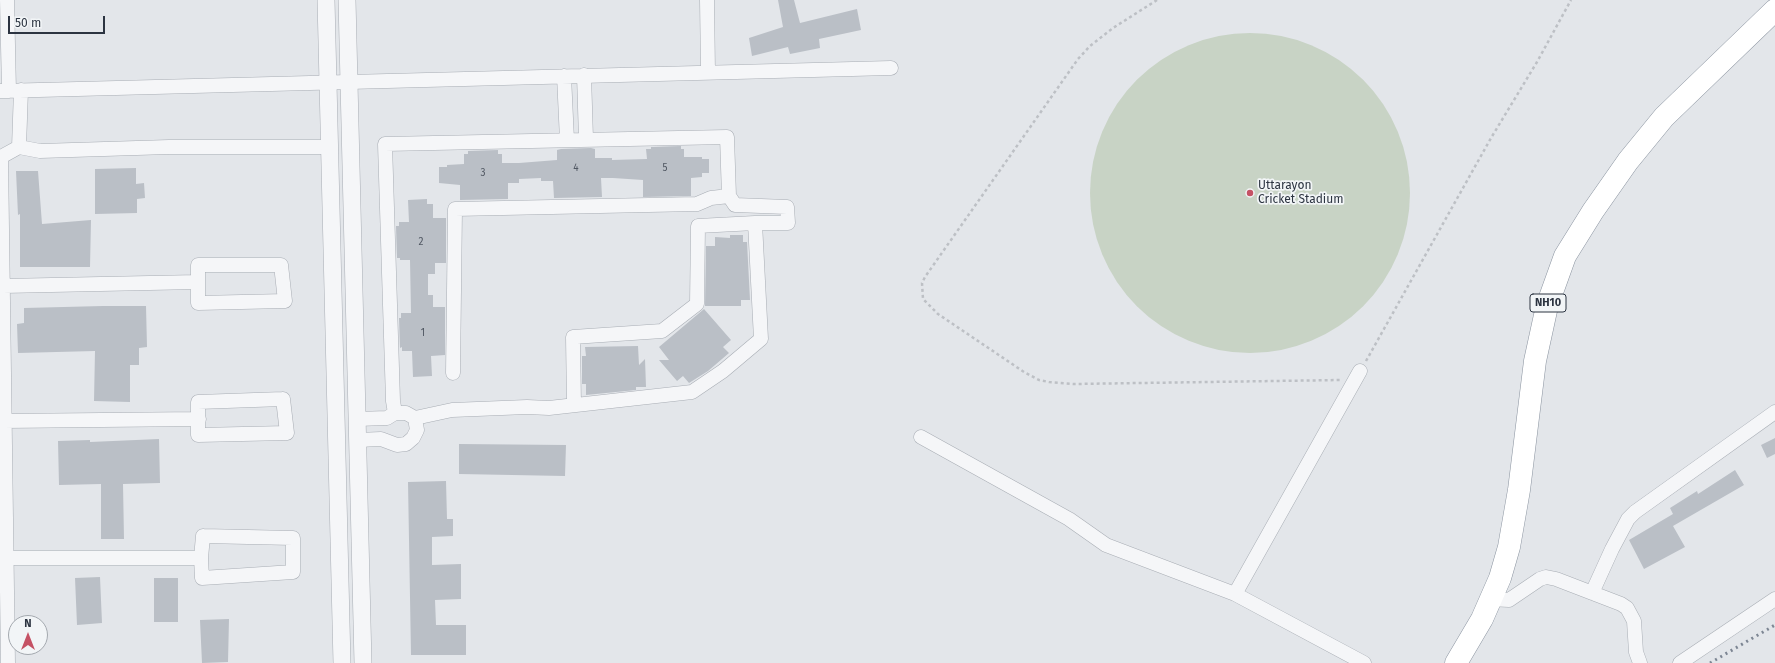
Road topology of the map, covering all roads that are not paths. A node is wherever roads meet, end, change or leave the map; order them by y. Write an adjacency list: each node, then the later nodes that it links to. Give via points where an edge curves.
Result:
1 (326, 0): 11 (street)
2 (347, 0): 10 (street)
3 (706, 0): 7 (street)
4 (5, 9): 12 (street)
5 (1775, 10): 39 (highway, NH10, via 1664,117 1628,161 1565,256 1546,306 1534,361 1519,490 1509,547 1500,578)
6 (891, 68): 7 (street)
7 (708, 72): 8 (street)
8 (584, 75): 9 (street); 13 (street)
9 (564, 76): 10 (street); 14 (street)
10 (349, 81): 11 (street); 30 (street)
11 (328, 82): 12 (street); 16 (street)
12 (10, 91): 15 (street)
13 (586, 139): 14 (street); 17 (street, via 727,137)
14 (567, 140): 27 (street, via 385,144 392,401)
15 (19, 147): 16 (street, via 40,151 169,147); 18 (street, via 1,157)
16 (330, 147): 43 (street)
17 (729, 196): 19 (street, via 735,205 787,207 788,223); 24 (street, via 711,198 697,204 455,209)
18 (1, 218): 21 (street)
19 (755, 223): 25 (street, via 761,339 723,371 692,392); 25 (street, via 698,226 697,304 662,332 573,337)
20 (198, 282): 20 (street, via 198,303 285,302 281,266 198,266); 21 (street)
21 (3, 286): 22 (street)
22 (2, 354): 31 (street)
23 (1360, 371): 38 (street)
24 (453, 373)
25 (574, 405): 28 (street, via 452,410)
26 (1775, 412): 37 (street, via 1635,512 1628,519 1612,549)
27 (395, 413): 28 (street, via 406,413); 30 (street, via 388,418)
28 (415, 418): 33 (street, via 417,430 406,444)
29 (199, 419): 29 (street, via 198,435 287,433 283,399 198,402); 31 (street)
30 (357, 419): 33 (street)
31 (4, 421): 34 (street)
32 (921, 437): 38 (street, via 1069,519 1106,545)
33 (358, 440): 44 (street)
34 (3, 494): 35 (street)
35 (6, 558): 36 (street); 41 (street)
36 (201, 558): 36 (street, via 203,536 293,538 293,572 202,578)
37 (1592, 593): 39 (street, via 1546,577 1509,600); 47 (street, via 1621,604 1630,612 1634,621 1636,652)
38 (1235, 594): 45 (street)
39 (1490, 599): 46 (highway, NH10, via 1482,619)
40 (1775, 599): 48 (street)
41 (4, 633): 42 (street)
42 (8, 663)
43 (342, 663)
44 (363, 663)
45 (1364, 663)
46 (1456, 663)
47 (1640, 663)
48 (1680, 663)

